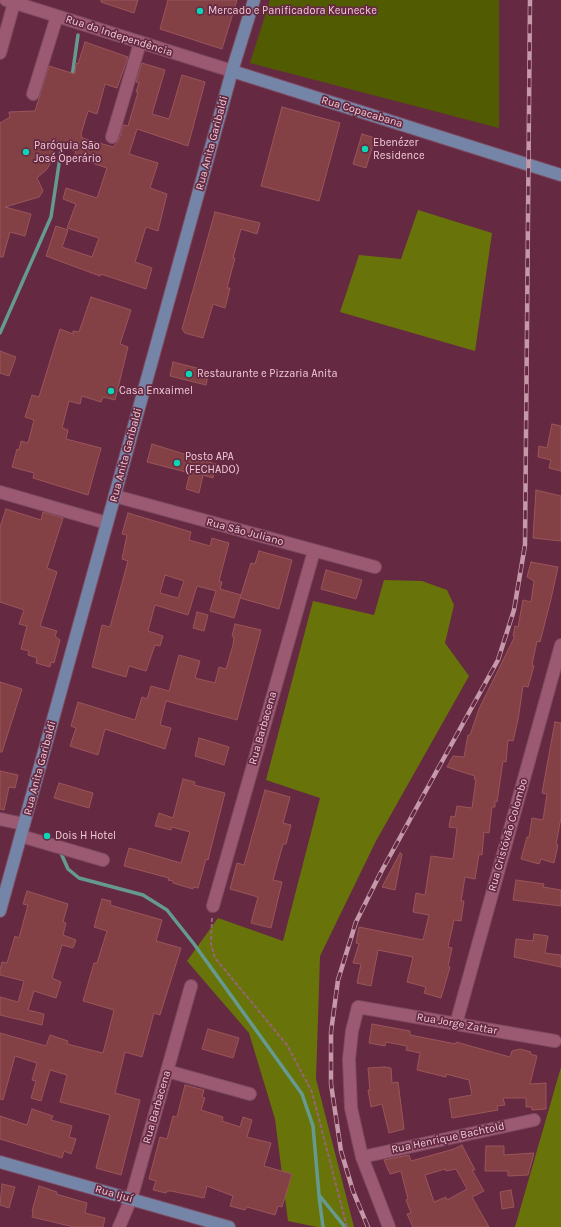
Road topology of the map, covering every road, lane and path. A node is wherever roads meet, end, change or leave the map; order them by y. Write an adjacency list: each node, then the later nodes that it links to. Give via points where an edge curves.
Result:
1 (254, 0): 6 (main road, Rua Anita Garibaldi)
2 (10, 1): 3 (street, Rua da Independência); 5 (street)
3 (57, 16): 4 (street, Rua da Independência); 7 (street)
4 (140, 42): 6 (street, Rua da Independência); 8 (street)
5 (0, 53)
6 (232, 71): 9 (main road, Rua Copacabana); 11 (main road, Rua Anita Garibaldi)
7 (33, 94)
8 (112, 137)
9 (561, 175)
10 (0, 492): 12 (street)
11 (115, 496): 12 (main road, Rua Anita Garibaldi); 13 (street, Rua São Juliano)
12 (107, 523): 17 (main road, Rua Anita Garibaldi)
13 (314, 551): 14 (street, Rua São Juliano); 20 (street, Rua Barbacena)
14 (375, 567)
15 (561, 646): 23 (street, Rua Cristóvão Colombo)
16 (0, 819): 17 (street)
17 (24, 824): 18 (main road, Rua Anita Garibaldi)
18 (21, 836): 19 (street); 21 (main road, Rua Anita Garibaldi)
19 (103, 860)
20 (213, 906): 33 (path, via 210,944 215,958 288,1046 312,1092)
21 (0, 911)
22 (191, 986): 25 (street, Rua Barbacena)
23 (456, 1024): 24 (street, Rua Jorge Zattar); 28 (street, Rua Jorge Zattar, via 358,1007 352,1032 349,1085 351,1108)
24 (555, 1041)
25 (167, 1071): 26 (street); 30 (street, Rua Barbacena)
26 (250, 1094)
27 (534, 1120): 28 (street, Rua Henrique Bachtold)
28 (362, 1157): 34 (street)
29 (0, 1162): 30 (main road, Rua Ijuí)
30 (131, 1199): 31 (street, Rua Barbacena); 32 (main road, Rua Ijuí)
31 (118, 1227)
32 (229, 1227)
33 (348, 1227)
34 (389, 1227)

